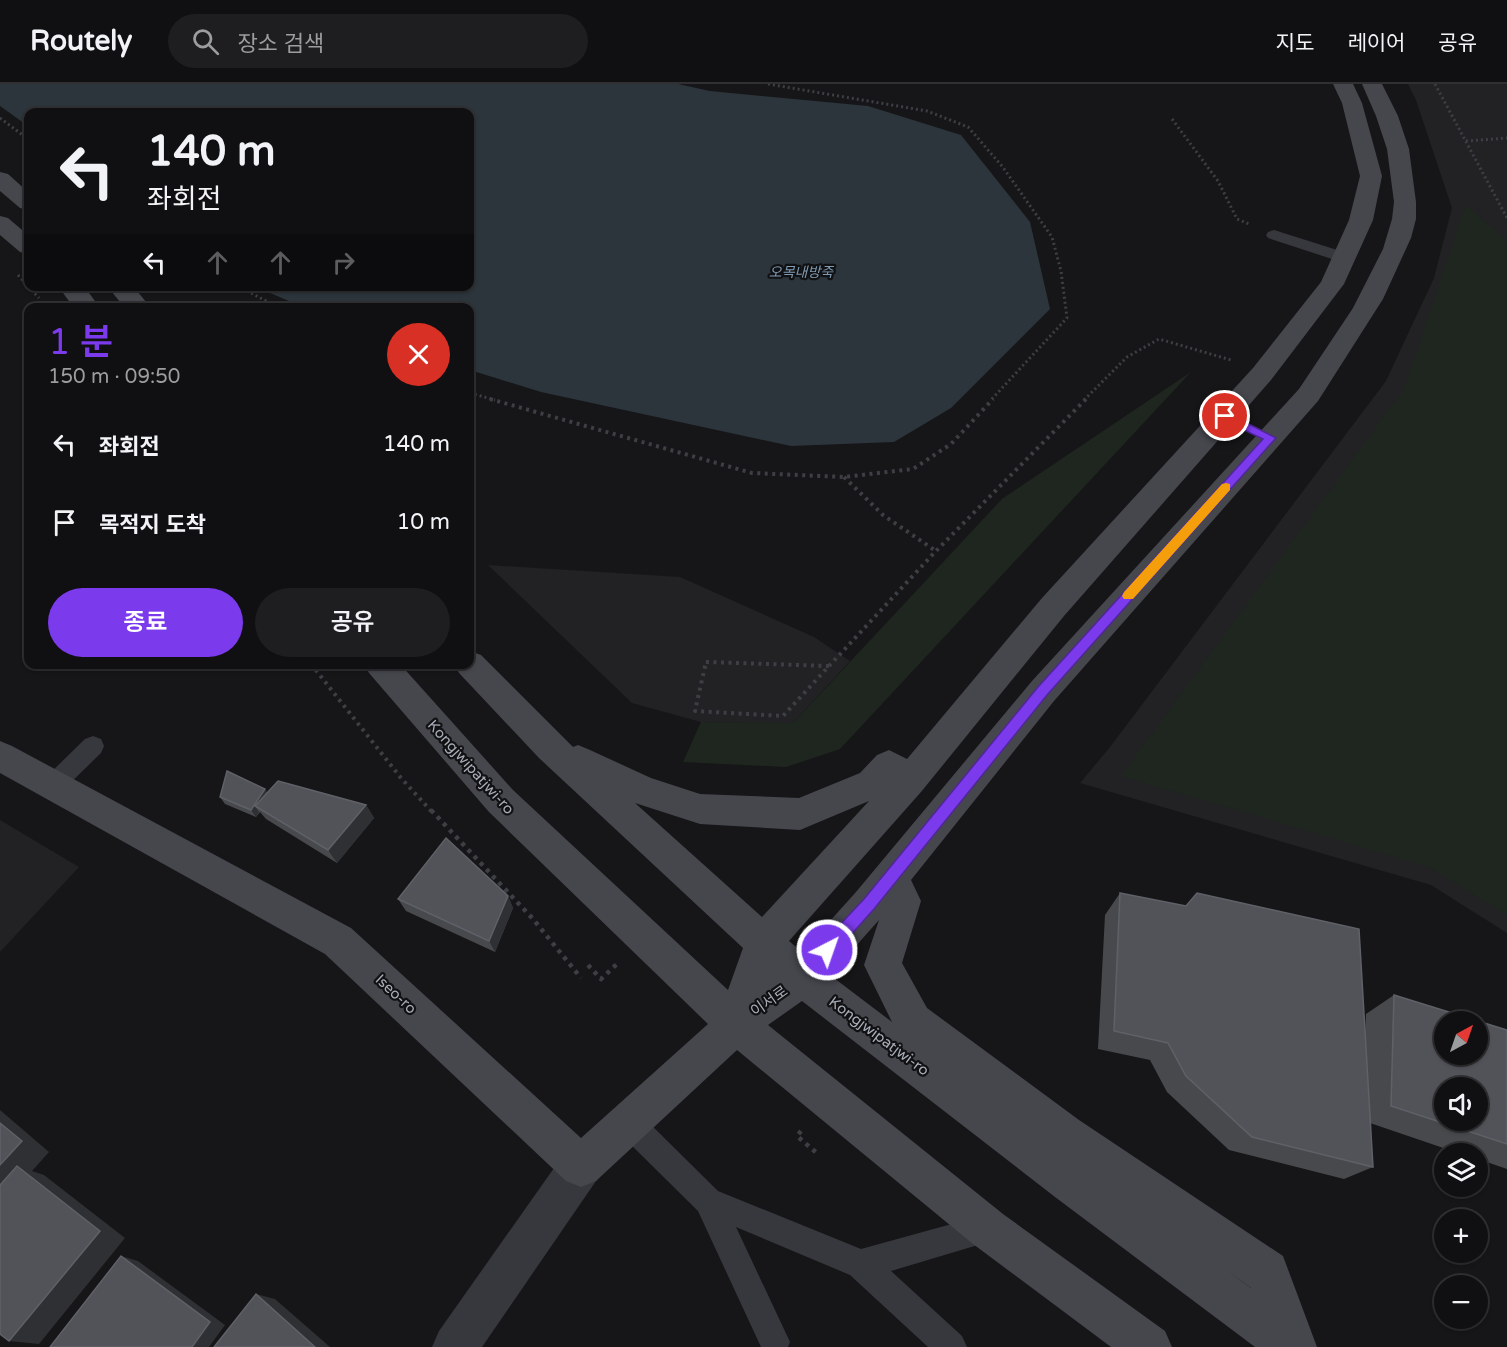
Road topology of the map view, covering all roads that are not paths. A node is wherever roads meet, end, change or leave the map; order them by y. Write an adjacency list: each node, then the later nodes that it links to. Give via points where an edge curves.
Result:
1 (1332, 84): 2 (lane)
2 (1343, 84): 9 (street, via 1352,103 1371,176 1361,220)
3 (1372, 84): 15 (street, 이서로, via 1387,110 1404,178 1404,221 1371,299 1309,395)
4 (0, 179): 5 (street)
5 (24, 199)
6 (0, 223): 8 (street)
7 (1274, 235): 9 (lane)
8 (24, 244)
9 (1344, 258): 14 (street, via 1332,284)
10 (74, 291): 12 (street)
11 (124, 291): 13 (street)
12 (84, 303)
13 (134, 303)
14 (1225, 416): 15 (street); 21 (street, via 1053,607)
15 (1271, 438): 23 (street, 이서로, via 1042,691)
16 (474, 668): 19 (street, Kongjwipatjwi-ro)
17 (384, 669): 26 (street, Kongjwipatjwi-ro, via 501,801)
18 (93, 746): 22 (lane)
19 (551, 748): 21 (street, via 642,790 700,809 800,814 872,784 889,765); 24 (street, Kongjwipatjwi-ro)
20 (0, 756): 22 (street, Iseo-ro)
21 (909, 782): 24 (street)
22 (53, 785): 28 (street, Iseo-ro, via 338,940)
23 (889, 877): 25 (street, 이서로); 36 (street, via 903,901 883,965 913,1022 1064,1135 1267,1272)
24 (763, 944): 25 (street, Kongjwipatjwi-ro); 26 (street)
25 (803, 978): 26 (street, 이서로); 36 (street, Kongjwipatjwi-ro)
26 (736, 1024): 27 (street); 30 (street, Kongjwipatjwi-ro)
27 (629, 1123): 28 (street); 29 (lane)
28 (581, 1166): 33 (street)
29 (708, 1201): 31 (lane); 32 (lane)
30 (988, 1229): 31 (lane); 35 (street, Kongjwipatjwi-ro)
31 (861, 1264): 34 (lane)
32 (775, 1342)
33 (455, 1347)
34 (951, 1347)
35 (1149, 1347)
36 (1293, 1347)

